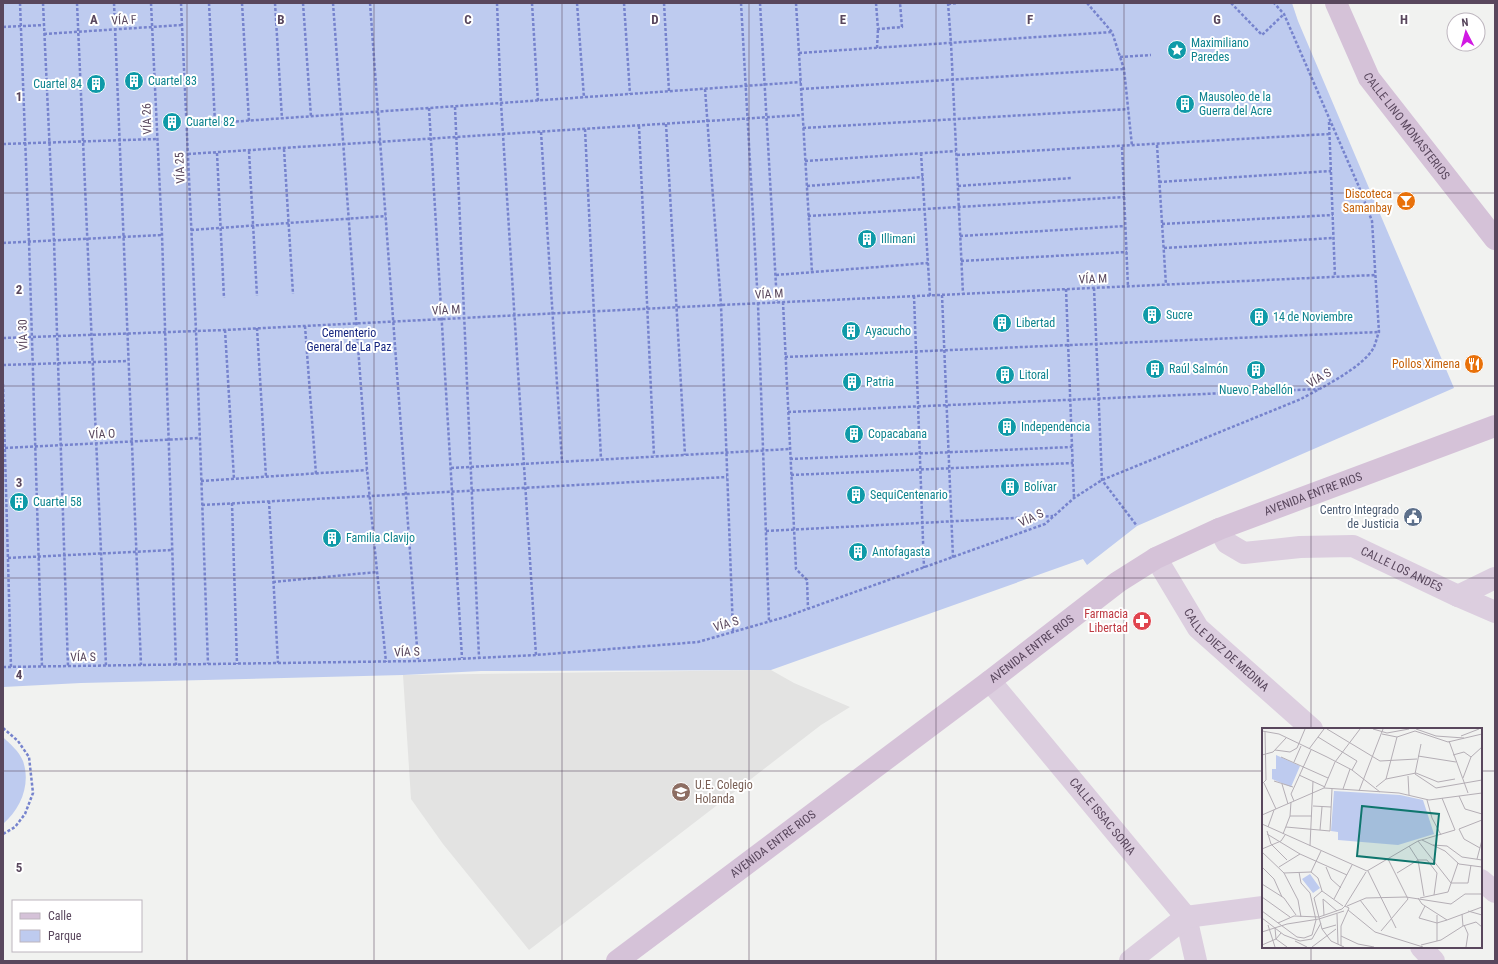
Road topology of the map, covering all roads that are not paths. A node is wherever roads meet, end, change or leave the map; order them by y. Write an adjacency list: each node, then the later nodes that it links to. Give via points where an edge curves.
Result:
1 (1336, 3): 2 (main road, CALLE LINO MONASTERIOS, via 1368,78)
2 (1495, 239)
3 (1495, 426): 4 (main road, AVENIDA ENTRE RIOS)
4 (1219, 529): 5 (main road, AVENIDA ENTRE RIOS); 7 (street, CALLE LOS ANDES, via 1227,543 1244,553 1300,547 1354,546)
5 (1156, 558): 9 (main road, AVENIDA ENTRE RIOS, via 1118,582); 10 (street, CALLE DIEZ DE MEDINA, via 1198,628)
6 (1495, 578): 7 (street)
7 (1458, 596): 8 (street, CALLE LOS ANDES)
8 (1495, 612)
9 (990, 681): 14 (street, CALLE ISSAC SORIA); 16 (main road, AVENIDA ENTRE RIOS)
10 (1311, 728)
11 (1482, 881): 12 (street)
12 (1495, 892)
13 (1262, 907): 14 (street)
14 (1186, 917): 17 (street); 18 (street, CALLE ISSAC SORIA)
15 (1422, 948): 19 (street)
16 (617, 961)
17 (1130, 961)
18 (1196, 961)
19 (1434, 961)

